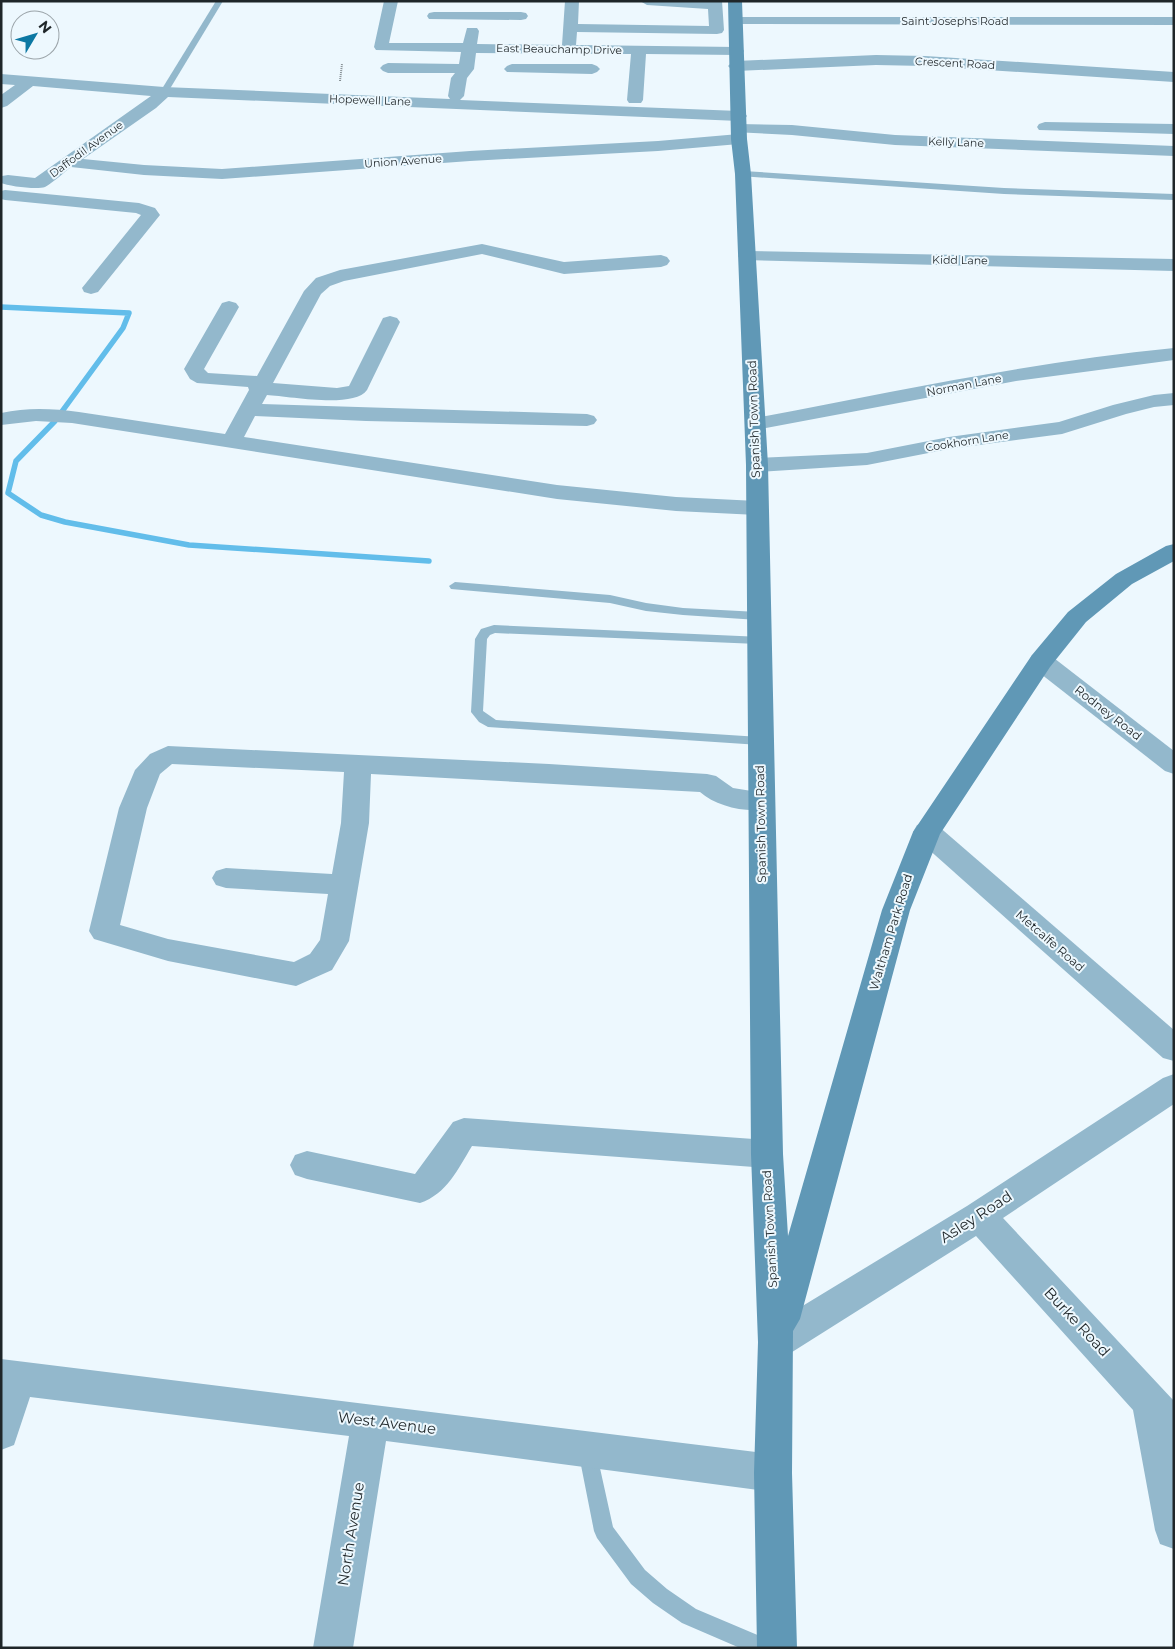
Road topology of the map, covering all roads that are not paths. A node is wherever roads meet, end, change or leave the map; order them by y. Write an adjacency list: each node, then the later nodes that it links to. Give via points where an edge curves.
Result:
1 (220, 1): 29 (lane)
2 (391, 1): 16 (street)
3 (572, 1): 12 (street)
4 (637, 1): 14 (street)
5 (647, 1): 6 (street)
6 (662, 2): 8 (street); 15 (street)
7 (435, 8): 10 (street); 17 (street)
8 (724, 12): 11 (street, Saint Josephs Road); 15 (street); 23 (main road, Spanish Town Road)
9 (521, 16): 10 (street)
10 (474, 17): 18 (street)
11 (1174, 21)
12 (570, 28): 13 (street); 20 (street)
13 (605, 28): 14 (street); 21 (street)
14 (637, 29): 15 (street)
15 (662, 29)
16 (387, 47): 17 (street, East Beauchamp Drive); 24 (street, via 385,77)
17 (427, 47): 18 (street, East Beauchamp Drive)
18 (471, 48): 19 (street, East Beauchamp Drive); 24 (street)
19 (517, 48): 20 (street, East Beauchamp Drive); 25 (street)
20 (569, 49): 21 (street, East Beauchamp Drive)
21 (601, 49): 22 (street, East Beauchamp Drive); 25 (street, via 590,80)
22 (639, 49): 23 (street, East Beauchamp Drive); 32 (street)
23 (737, 59): 26 (street, Crescent Road, via 925,61); 36 (main road, Spanish Town Road)
24 (462, 74): 30 (street)
25 (511, 74): 31 (street)
26 (1174, 77)
27 (1, 79): 28 (street, Hopewell Lane)
28 (30, 81): 29 (street, Hopewell Lane); 33 (street)
29 (164, 92): 36 (street, Hopewell Lane); 40 (street, Daffodil Avenue)
30 (456, 96)
31 (508, 97)
32 (635, 100)
33 (1, 103)
34 (922, 125): 38 (street, via 891,126)
35 (1026, 127): 37 (street)
36 (739, 128): 38 (street, Kelly Lane); 40 (street, Union Avenue, via 658,146 222,174); 41 (main road, Spanish Town Road)
37 (1174, 129)
38 (868, 138): 39 (street, Kelly Lane)
39 (1174, 151)
40 (67, 162): 42 (street, Daffodil Avenue, via 40,183 24,182)
41 (743, 174): 43 (lane, via 1004,191); 44 (main road, Spanish Town Road)
42 (2, 190): 47 (street, via 149,212 151,215)
43 (1174, 197)
44 (747, 256): 46 (street, Kidd Lane); 56 (main road, Spanish Town Road)
45 (661, 261): 51 (street, via 564,268 482,249 340,276 322,282 313,291)
46 (1174, 265)
47 (91, 288)
48 (229, 307): 51 (street, via 194,369 204,378)
49 (390, 322): 51 (street, via 357,390 337,394)
50 (1174, 354): 56 (street, Norman Lane, via 1043,370)
51 (260, 385): 53 (street)
52 (1174, 399): 58 (street, Cookhorn Lane, via 1120,409 1062,428 948,443 867,459)
53 (250, 410): 55 (street); 57 (street)
54 (1, 419): 57 (street, via 20,414 42,414)
55 (587, 420)
56 (756, 424): 58 (main road, Spanish Town Road)
57 (231, 442): 59 (street, via 558,492 676,504)
58 (757, 465): 59 (main road, Spanish Town Road)
59 (757, 508): 62 (main road, Spanish Town Road)
60 (1172, 555): 63 (main road, Waltham Park Road, via 1124,580 1095,601 1077,617)
61 (455, 586): 62 (lane, via 610,599 635,606 696,613)
62 (758, 628): 64 (main road, Spanish Town Road); 64 (lane, via 494,629 481,639 477,712 492,724)
63 (1042, 661): 66 (street, Rodney Road); 68 (main road, Waltham Park Road)
64 (760, 740): 67 (main road, Spanish Town Road)
65 (358, 765): 67 (street, via 707,783 728,797); 70 (street, via 355,822); 70 (street, via 182,755 168,755 159,760 148,770 133,808 104,931 168,950 296,974 322,962 334,941)
66 (1174, 765)
67 (761, 801): 73 (main road, Spanish Town Road)
68 (927, 832): 71 (street, Metcalfe Road); 76 (main road, Waltham Park Road, via 896,910)
69 (226, 878): 70 (street)
70 (344, 885)
71 (1174, 1049)
72 (1174, 1087): 75 (street, Asley Road)
73 (766, 1154): 74 (street, via 464,1132 431,1181 420,1189); 76 (main road, Spanish Town Road)
74 (307, 1165)
75 (979, 1216): 76 (street, Asley Road); 78 (street, Burke Road)
76 (776, 1342): 83 (main road, Spanish Town Road)
77 (10, 1377): 79 (street, West Avenue); 81 (street)
78 (1150, 1401): 80 (street, Burke Road); 84 (street)
79 (370, 1421): 82 (street, West Avenue); 85 (street, North Avenue)
80 (1174, 1428)
81 (1, 1432)
82 (587, 1449): 83 (street, West Avenue); 86 (lane, via 604,1531 638,1577 689,1616)
83 (773, 1473): 87 (main road, Spanish Town Road)
84 (1174, 1530)
85 (333, 1648)
86 (765, 1648)
87 (776, 1648)

